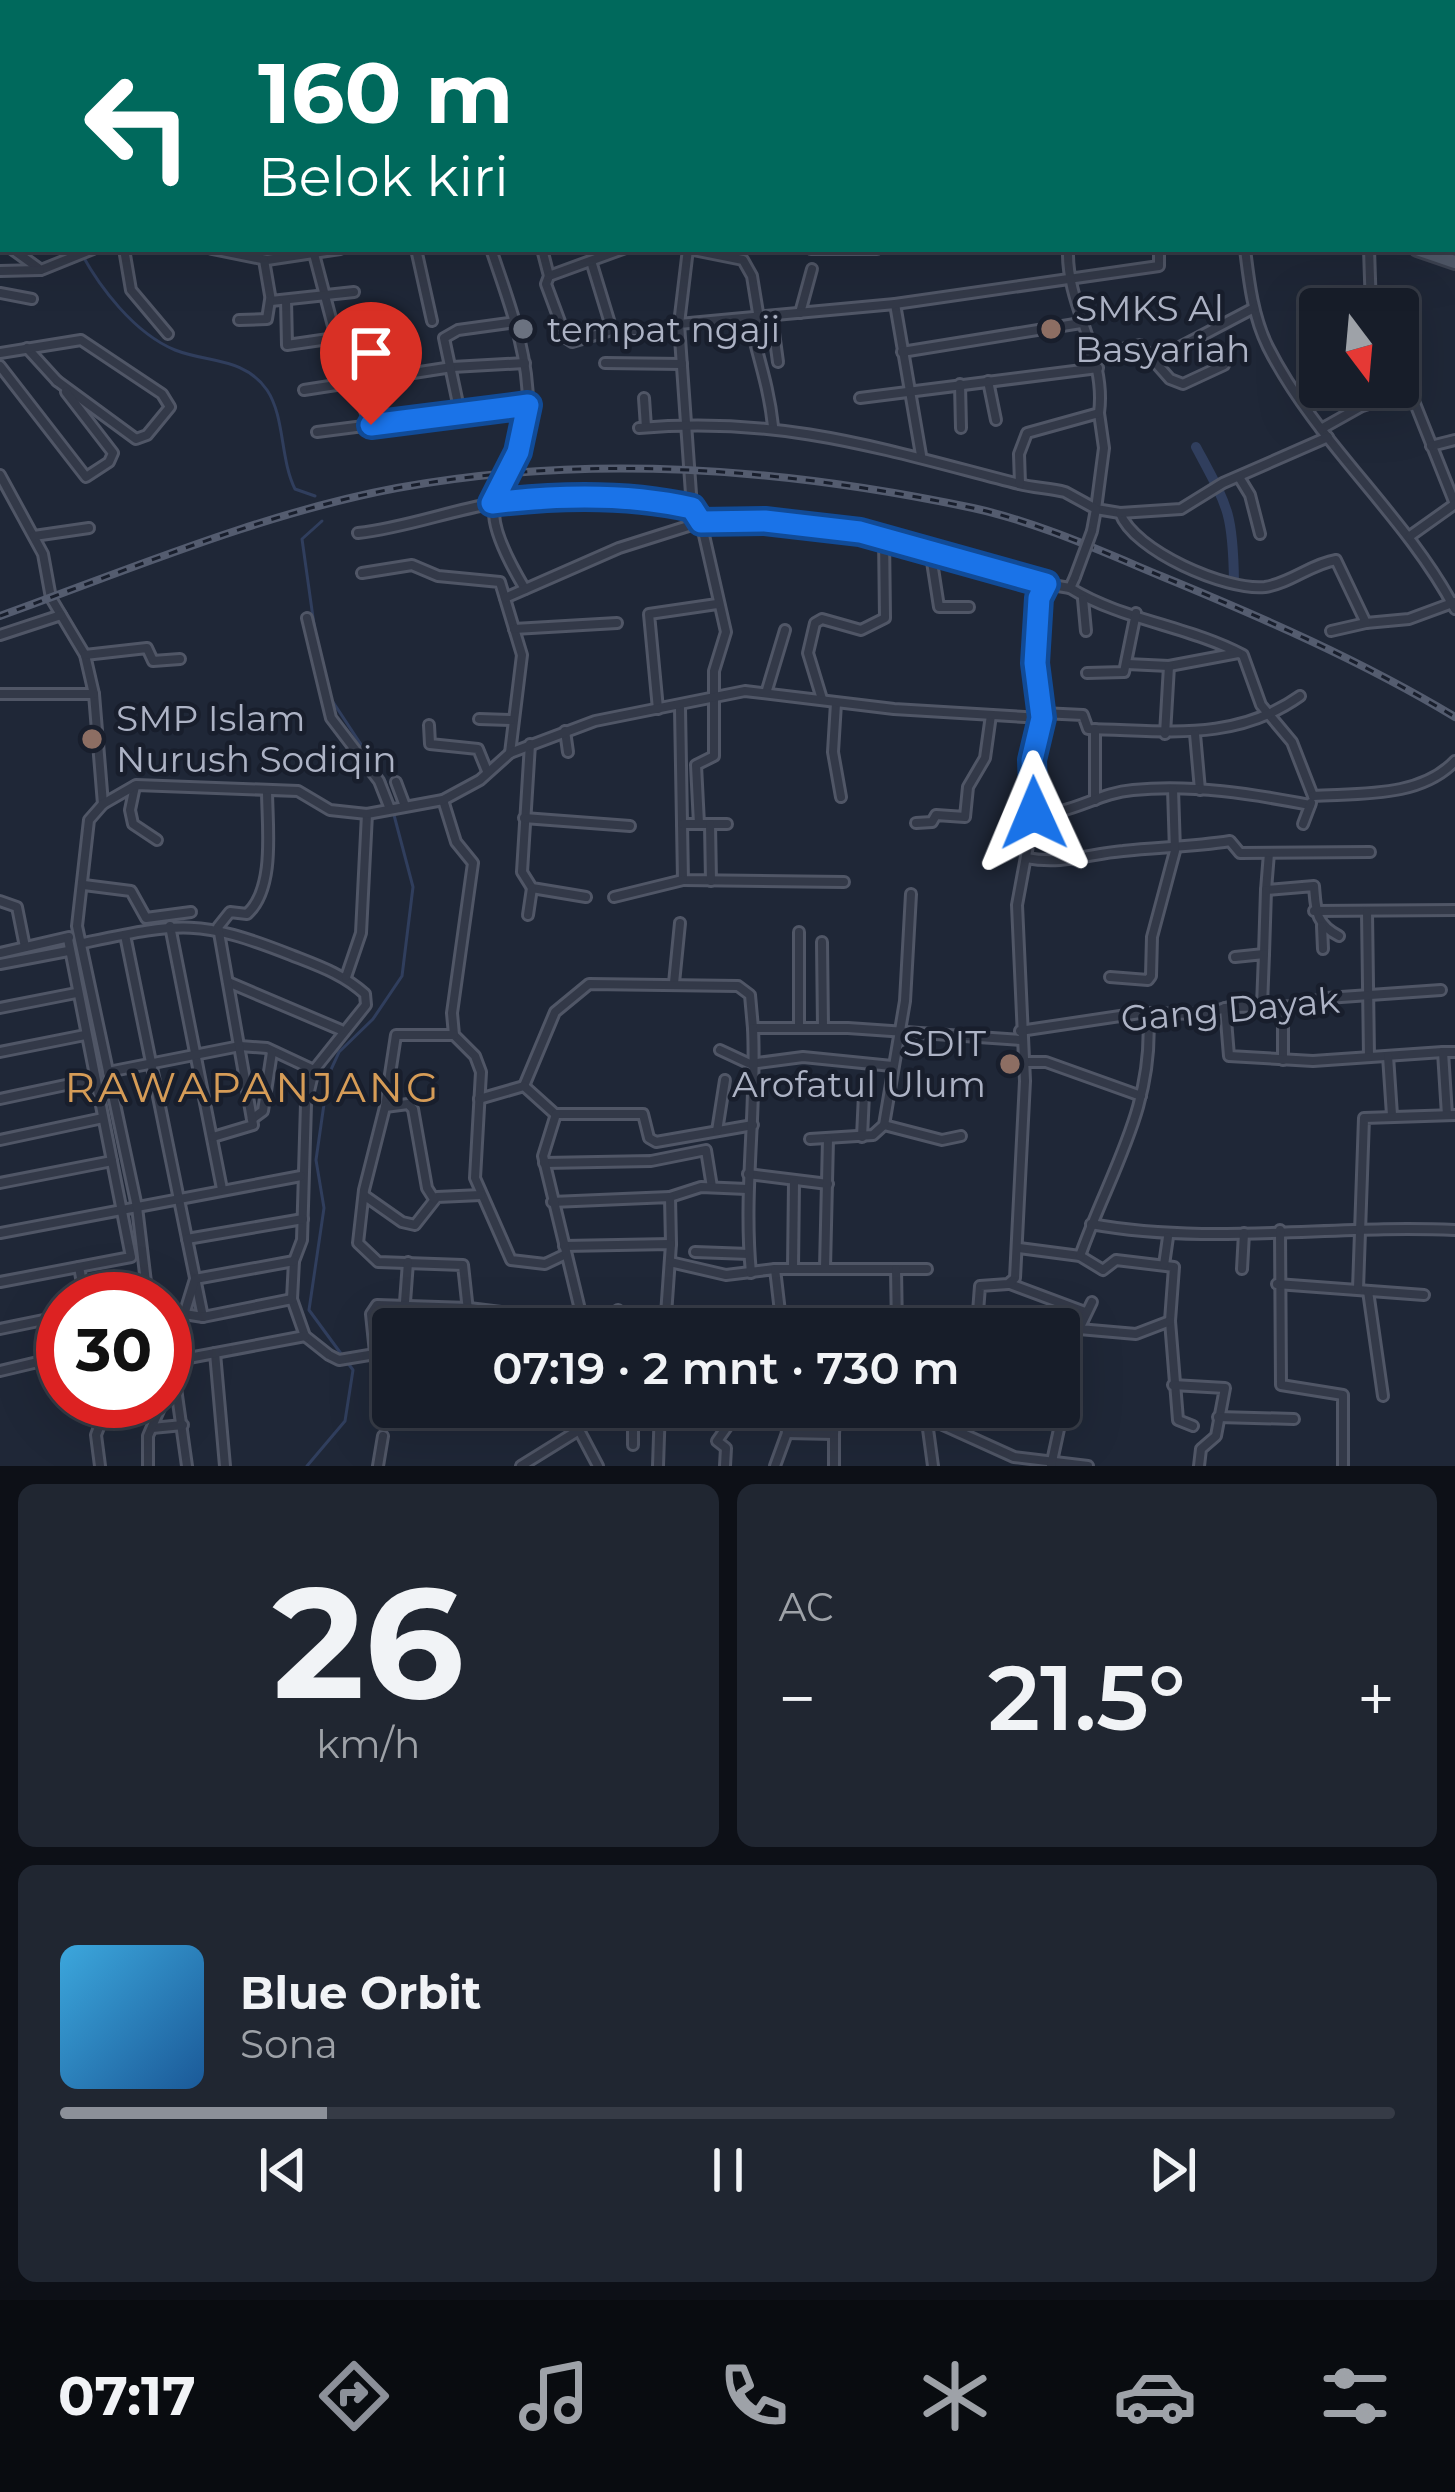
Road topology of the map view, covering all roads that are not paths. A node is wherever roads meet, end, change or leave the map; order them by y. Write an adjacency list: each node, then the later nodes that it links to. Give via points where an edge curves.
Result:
1 (16, 252): 22 (street)
2 (85, 252): 22 (street)
3 (125, 252): 44 (street, via 131,290)
4 (226, 252): 18 (street)
5 (324, 252): 17 (street)
6 (417, 252): 39 (street)
7 (491, 252): 40 (street)
8 (543, 252): 24 (street)
9 (614, 252): 19 (street)
10 (688, 252): 42 (street)
11 (703, 252): 37 (street, via 743,260)
12 (1068, 252): 25 (street)
13 (1159, 252): 25 (street, via 1159,266)
14 (1245, 252): 34 (street)
15 (1369, 252): 26 (street)
16 (1426, 252): 20 (main road)
17 (314, 254): 18 (street); 29 (street)
18 (265, 260): 31 (street)
19 (591, 260): 24 (street); 43 (street)
20 (1455, 262)
21 (812, 269): 35 (street)
22 (41, 270): 23 (street)
23 (0, 271)
24 (549, 276): 43 (street, via 566,338)
25 (1066, 278): 33 (street); 41 (street)
26 (1370, 288)
27 (354, 292): 29 (street)
28 (0, 293): 30 (street)
29 (324, 296): 32 (street); 47 (street)
30 (32, 298)
31 (271, 300): 32 (street); 38 (street, via 267,319)
32 (286, 300): 47 (street, via 287,345)
33 (895, 304): 35 (street); 50 (street)
34 (1254, 308): 49 (street); 79 (street, via 1268,347)
35 (800, 313): 36 (street)
36 (772, 318): 37 (street); 53 (street)
37 (754, 319): 42 (street); 77 (street)
38 (239, 320)
39 (432, 321)
40 (516, 322): 54 (street); 59 (street, via 447,334)
41 (1081, 323): 50 (street); 52 (street)
42 (679, 327): 43 (street); 56 (street)
43 (612, 330)
44 (168, 334)
45 (363, 334): 46 (street)
46 (351, 336): 47 (street); 63 (street)
47 (335, 340): 63 (street)
48 (27, 348): 51 (street); 61 (street); 61 (street, via 80,340 170,406 136,439)
49 (1175, 350)
50 (902, 352): 66 (street)
51 (0, 353)
52 (1094, 355): 57 (street, via 1140,345 1183,384); 60 (street)
53 (778, 362)
54 (525, 363): 59 (street); 69 (street)
55 (605, 363): 56 (street)
56 (682, 364): 75 (street)
57 (1224, 365)
58 (0, 366): 61 (street, via 86,477 113,453)
59 (452, 367): 63 (street); 72 (street)
60 (1097, 368): 62 (street); 73 (street)
61 (57, 381)
62 (988, 381): 64 (street); 74 (street)
63 (353, 382): 65 (street); 76 (street)
64 (960, 384): 66 (street); 78 (street)
65 (304, 390)
66 (910, 392): 68 (street); 84 (street)
67 (644, 398): 75 (street, via 643,428)
68 (860, 398)
69 (528, 405): 72 (street); 89 (street, via 518,452)
70 (1358, 408): 79 (street)
71 (1417, 408): 83 (street)
72 (460, 413): 76 (street)
73 (1099, 413): 87 (street, via 1027,433); 92 (street, via 1104,448)
74 (996, 421)
75 (690, 422): 77 (street); 91 (street)
76 (371, 425): 80 (street)
77 (773, 426): 84 (street)
78 (961, 428)
79 (1321, 428): 81 (street)
80 (317, 432)
81 (1328, 437): 86 (street); 100 (street)
82 (1455, 440): 83 (street)
83 (1431, 446): 90 (street)
84 (920, 455): 87 (street)
85 (0, 475): 88 (street)
86 (1239, 477): 93 (street, via 1181,509); 97 (street)
87 (1020, 484): 92 (street)
88 (3, 494): 98 (street)
89 (492, 503): 91 (street, via 586,496); 96 (street); 105 (street, via 492,526)
90 (1455, 504): 100 (street)
91 (692, 508): 94 (street)
92 (1096, 508): 93 (street); 104 (street, bridge)
93 (1120, 513): 115 (street, via 1132,535 1234,586 1277,584 1336,560)
94 (701, 522): 99 (street); 105 (street); 108 (street)
95 (88, 528): 98 (street)
96 (358, 533)
97 (1260, 534)
98 (34, 536): 112 (street)
99 (884, 536): 101 (street); 132 (street, via 885,619 861,630 815,623 808,653)
100 (1410, 536): 109 (street)
101 (931, 550): 103 (street); 110 (street, via 939,608)
102 (362, 573): 107 (street, via 425,566 438,576 500,581)
103 (1046, 584): 104 (street); 137 (street, via 1035,663)
104 (1070, 588): 106 (street)
105 (525, 589): 107 (street)
106 (1083, 597): 111 (street); 119 (street)
107 (505, 598): 116 (street)
108 (717, 604): 131 (street, via 726,632 715,664); 135 (street, via 649,614)
109 (1454, 604): 115 (street)
110 (969, 607)
111 (1136, 613): 121 (street); 124 (street)
112 (61, 615): 120 (street); 122 (street)
113 (307, 618): 161 (street, via 331,718)
114 (617, 623): 116 (street)
115 (1366, 623): 118 (street)
116 (514, 629): 140 (street, via 522,655)
117 (785, 630): 127 (street)
118 (1331, 631)
119 (1086, 632)
120 (0, 635)
121 (1239, 653): 125 (street); 139 (street)
122 (85, 656): 123 (street, via 147,648 153,661); 129 (street)
123 (180, 659)
124 (1127, 664): 125 (street); 126 (street, via 1122,674)
125 (1169, 666): 144 (street)
126 (1087, 673)
127 (767, 690): 131 (street); 132 (street)
128 (0, 694): 129 (street)
129 (94, 694): 160 (street)
130 (1300, 697): 139 (street)
131 (716, 698): 134 (street); 166 (street, via 714,756 696,765)
132 (822, 700): 133 (street)
133 (836, 703): 136 (street); 156 (street)
134 (680, 708): 135 (street); 169 (street)
135 (658, 709): 143 (street)
136 (991, 715): 137 (street); 165 (street, via 965,818)
137 (1042, 716): 142 (street, via 1083,715); 162 (street, via 1032,760)
138 (479, 718): 140 (street)
139 (1270, 718): 145 (street); 159 (street, via 1292,742)
140 (511, 720): 148 (street)
141 (429, 724): 150 (street, via 430,744 478,749)
142 (1094, 729): 144 (street); 158 (street)
143 (566, 731): 146 (street); 147 (street)
144 (1165, 734): 145 (street)
145 (1195, 734): 155 (street)
146 (530, 744): 148 (street); 164 (street)
147 (568, 752)
148 (510, 753): 150 (street)
149 (1455, 761): 159 (street, via 1436,778 1398,790)
150 (487, 773): 157 (street)
151 (396, 782): 161 (street)
152 (136, 785): 154 (street); 160 (street); 171 (street, via 134,824)
153 (1173, 789): 155 (street); 158 (street); 172 (street)
154 (267, 790): 163 (street, via 298,791 330,810); 195 (street, via 257,905 248,914 230,912)
155 (1200, 790): 159 (street)
156 (841, 797)
157 (443, 800): 161 (street); 228 (street, via 456,842 473,863 453,978)
158 (1095, 800): 162 (street, via 1066,814)
159 (1312, 800): 168 (street)
160 (103, 804): 179 (street, via 86,829)
161 (397, 808): 163 (street)
162 (1034, 813): 175 (street)
163 (367, 814): 209 (street, via 361,933)
164 (524, 818): 170 (street); 180 (street, via 520,863)
165 (916, 823)
166 (705, 824): 167 (street); 169 (street); 177 (street)
167 (727, 824)
168 (1303, 824)
169 (682, 825): 176 (street)
170 (630, 826)
171 (157, 840)
172 (1175, 851): 174 (street, via 1230,841 1240,853); 175 (street, via 1056,863); 210 (street, via 1152,937 1151,976)
173 (1370, 852): 174 (street)
174 (1269, 853): 181 (street)
175 (1026, 858): 229 (street, via 1017,905)
176 (682, 880): 177 (street); 184 (street)
177 (711, 881): 178 (street)
178 (844, 882)
179 (84, 885): 188 (street, via 131,891 146,919); 193 (street)
180 (532, 888): 183 (street); 190 (street)
181 (1266, 890): 187 (street, via 1314,886); 206 (street)
182 (911, 894): 227 (street)
183 (586, 897)
184 (614, 897)
185 (0, 901): 202 (street, via 17,907)
186 (1455, 910): 189 (street)
187 (1314, 911): 189 (street); 192 (street)
188 (191, 912)
189 (1366, 912): 215 (street)
190 (529, 915)
191 (680, 923): 212 (street)
192 (1322, 925): 198 (street); 203 (street)
193 (77, 926): 199 (street); 201 (street)
194 (170, 926): 195 (street); 197 (street); 236 (street)
195 (218, 926): 209 (street); 211 (street)
196 (799, 932): 222 (street)
197 (124, 934): 201 (street); 241 (street)
198 (1339, 936)
199 (68, 938): 202 (street); 204 (street)
200 (823, 942): 223 (street)
201 (83, 944): 221 (street)
202 (25, 947): 205 (street)
203 (1323, 949)
204 (68, 951): 208 (street); 214 (street)
205 (0, 953)
206 (1264, 954): 207 (street); 216 (street)
207 (1235, 957)
208 (0, 964)
209 (346, 976): 226 (street, via 367,1001)
210 (1110, 977)
211 (228, 982): 226 (street); 230 (street)
212 (674, 983): 224 (street, via 745,988); 248 (street, via 589,985 542,1032)
213 (1441, 990): 215 (street, Gang Dayak)
214 (76, 993): 218 (street); 225 (street)
215 (1364, 997): 217 (street, Gang Dayak); 238 (street)
216 (1262, 1006): 217 (street, Gang Dayak); 219 (street, Gang Dayak)
217 (1283, 1006): 239 (street)
218 (0, 1008)
219 (1225, 1008): 220 (street, Gang Dayak); 239 (street, via 1226,1054)
220 (1148, 1013): 229 (street, Gang Dayak); 250 (street, via 1152,1059)
221 (96, 1022): 225 (street); 245 (street)
222 (799, 1027): 223 (street, Gang Dayak); 224 (street, Gang Dayak)
223 (823, 1027): 227 (street, Gang Dayak)
224 (754, 1028): 242 (street)
225 (84, 1030): 232 (street); 246 (street)
226 (341, 1030): 244 (street)
227 (898, 1031): 229 (street, Gang Dayak); 243 (street)
228 (454, 1035): 252 (street, via 475,1056); 253 (street, via 394,1036)
229 (1020, 1035): 240 (street)
230 (240, 1046): 233 (street); 236 (street); 258 (street)
231 (720, 1050): 242 (street)
232 (0, 1052)
233 (272, 1052): 244 (street); 258 (street, via 262,1111)
234 (1443, 1052): 235 (street); 237 (street); 256 (street)
235 (1455, 1052)
236 (195, 1056): 241 (street); 263 (street)
237 (1388, 1056): 238 (street); 255 (street)
238 (1369, 1057): 239 (street)
239 (1283, 1060)
240 (1023, 1062): 250 (street, via 1046,1062); 295 (street)
241 (149, 1064): 245 (street); 281 (street)
242 (757, 1064): 243 (street, via 802,1057); 259 (street)
243 (892, 1066): 260 (street)
244 (314, 1070): 271 (street)
245 (108, 1072): 284 (street)
246 (94, 1079): 251 (street); 257 (street)
247 (725, 1080): 261 (street)
248 (524, 1086): 252 (street); 254 (street)
249 (864, 1094): 264 (street)
250 (1141, 1096): 286 (street)
251 (0, 1099)
252 (479, 1099): 279 (street)
253 (385, 1107): 278 (street); 282 (street, via 413,1109)
254 (556, 1114): 261 (street, via 644,1114 656,1142); 269 (street)
255 (1392, 1115): 256 (street); 288 (street, via 1364,1118)
256 (1451, 1115)
257 (103, 1118): 267 (street); 268 (street)
258 (252, 1119): 263 (street, via 246,1131)
259 (754, 1125): 261 (street); 270 (street)
260 (884, 1125): 262 (street, via 942,1140); 264 (street)
261 (717, 1131)
262 (961, 1136)
263 (213, 1137): 277 (street)
264 (862, 1137): 266 (street)
265 (810, 1139): 266 (street)
266 (829, 1139): 274 (street)
267 (0, 1140)
268 (112, 1161): 273 (street); 284 (street)
269 (544, 1163): 275 (street, via 710,1154); 283 (street)
270 (748, 1174): 272 (street); 276 (street)
271 (301, 1176): 277 (street); 285 (street)
272 (794, 1182): 274 (street); 305 (street)
273 (0, 1183)
274 (828, 1184): 306 (street)
275 (712, 1187): 276 (street); 280 (street)
276 (747, 1189): 298 (street)
277 (223, 1190): 281 (street)
278 (364, 1194): 282 (street, via 415,1225); 301 (street, via 358,1243 378,1262)
279 (481, 1195): 282 (street); 296 (street, via 511,1260 545,1264)
280 (670, 1197): 283 (street); 294 (street)
281 (178, 1199): 284 (street); 293 (street)
282 (434, 1199)
283 (552, 1202): 296 (street)
284 (130, 1208): 290 (street); 304 (street, via 131,1257); 312 (street)
285 (303, 1219): 293 (street); 300 (street)
286 (1091, 1224): 292 (street); 299 (street)
287 (1280, 1229): 288 (street); 291 (street); 317 (street)
288 (1364, 1229): 289 (street); 319 (street)
289 (1455, 1230)
290 (0, 1233)
291 (1244, 1233): 292 (street); 310 (street)
292 (1168, 1237): 303 (street)
293 (186, 1239): 314 (street)
294 (671, 1244): 296 (street); 302 (street)
295 (1019, 1248): 299 (street); 316 (street)
296 (565, 1250): 326 (street)
297 (695, 1252): 298 (street)
298 (749, 1254): 313 (street)
299 (1080, 1256): 303 (street, via 1102,1270 1116,1260)
300 (293, 1261): 314 (street); 321 (street)
301 (408, 1262): 323 (street); 325 (street, via 463,1265)
302 (670, 1262): 313 (street); 327 (street)
303 (1164, 1265): 334 (street, via 1177,1278)
304 (79, 1267): 311 (street); 315 (street)
305 (793, 1268): 306 (street); 307 (street)
306 (825, 1268): 308 (street)
307 (776, 1269): 313 (street); 328 (street)
308 (896, 1269): 309 (street); 329 (street)
309 (927, 1269)
310 (1242, 1269)
311 (80, 1272)
312 (143, 1272)
313 (751, 1274)
314 (195, 1279): 318 (street); 332 (street)
315 (0, 1282)
316 (1008, 1283): 330 (street, via 980,1286); 331 (street)
317 (1276, 1284): 319 (street); 381 (street, via 1281,1384 1342,1395)
318 (192, 1290)
319 (1363, 1290): 320 (street); 344 (street)
320 (1424, 1295)
321 (292, 1299): 332 (street); 337 (street)
322 (1092, 1301): 331 (street)
323 (404, 1306): 324 (street); 325 (street)
324 (383, 1308)
325 (469, 1308)
326 (577, 1308)
327 (667, 1308)
328 (780, 1308)
329 (897, 1308)
330 (977, 1308)
331 (1085, 1312): 334 (street, via 1079,1329 1100,1334 1136,1334)
332 (203, 1317): 333 (street)
333 (192, 1318)
334 (1170, 1321): 343 (street)
335 (36, 1322): 336 (street)
336 (0, 1329)
337 (305, 1336): 338 (street); 339 (street, via 339,1360)
338 (215, 1353): 340 (street); 370 (street)
339 (372, 1353)
340 (192, 1357)
341 (36, 1363): 342 (street)
342 (0, 1371)
343 (1173, 1385): 345 (street, via 1223,1385); 347 (street, via 1178,1420)
344 (1383, 1396)
345 (1218, 1417): 346 (street); 380 (street)
346 (1294, 1419)
347 (1193, 1426)
348 (99, 1428): 367 (street)
349 (160, 1428): 359 (street)
350 (183, 1428): 369 (street)
351 (633, 1428): 364 (street)
352 (659, 1428): 374 (street)
353 (726, 1428): 375 (street, via 717,1441 726,1448)
354 (787, 1428): 361 (street)
355 (834, 1428): 362 (street)
356 (931, 1428): 378 (street)
357 (948, 1428): 365 (street)
358 (1060, 1428): 366 (street)
359 (152, 1429): 368 (street)
360 (579, 1430): 372 (street); 373 (street)
361 (787, 1432): 362 (street); 376 (street)
362 (834, 1434): 377 (street)
363 (383, 1436): 371 (street)
364 (633, 1445)
365 (1014, 1462): 366 (street)
366 (1052, 1463): 379 (street)
367 (100, 1466)
368 (148, 1466)
369 (187, 1466)
370 (225, 1466)
371 (378, 1466)
372 (521, 1466)
373 (598, 1466)
374 (658, 1466)
375 (725, 1466)
376 (775, 1466)
377 (833, 1466)
378 (933, 1466)
379 (1088, 1466)
380 (1199, 1466)
381 (1343, 1466)

